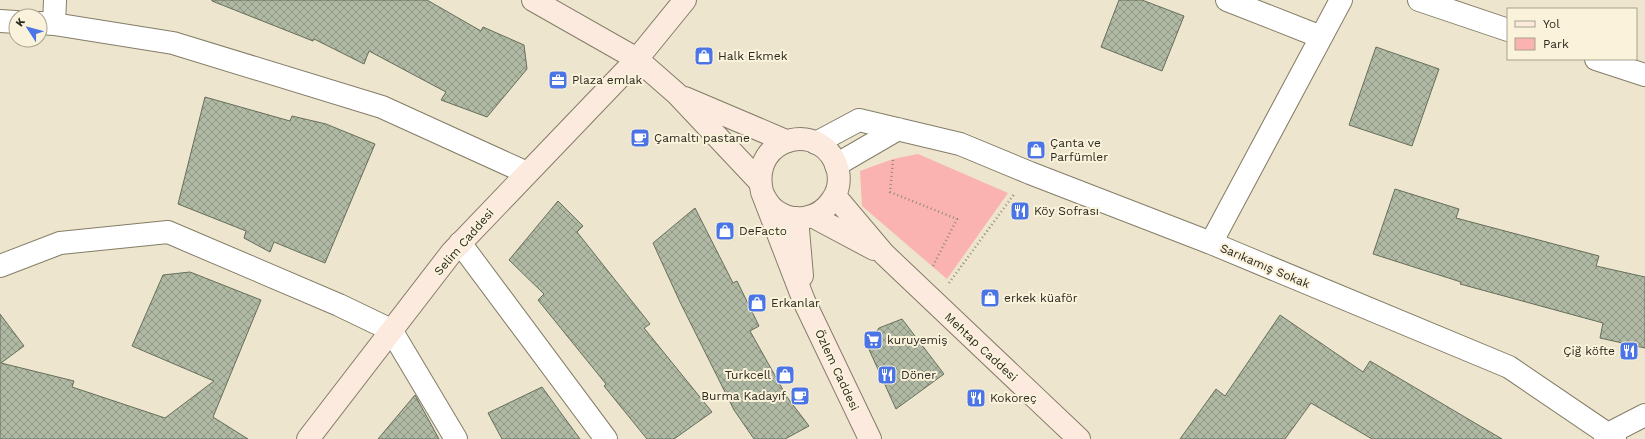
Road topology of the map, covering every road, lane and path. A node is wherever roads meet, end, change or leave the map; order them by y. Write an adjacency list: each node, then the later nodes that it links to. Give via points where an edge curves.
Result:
1 (55, 0): 7 (street)
2 (533, 0): 11 (main road)
3 (685, 0): 11 (main road, Selim Caddesi)
4 (1227, 0): 10 (street)
5 (1341, 0): 10 (street)
6 (1418, 0): 9 (street)
7 (48, 21)
8 (48, 24): 20 (street, via 173,43 382,107)
9 (1507, 30)
10 (1321, 37): 26 (street)
11 (637, 59): 14 (main road); 20 (main road, Selim Caddesi)
12 (1599, 60): 13 (street)
13 (1645, 75)
14 (677, 94): 16 (main road); 22 (main road)
15 (898, 129): 17 (street, Sarıkamış Sokak, via 859,120); 19 (street); 21 (street, Sarıkamış Sokak, via 960,144)
16 (786, 141): 17 (main road, via 801,139); 22 (main road, via 766,156 761,168)
17 (816, 143): 19 (main road, via 825,148)
18 (893, 159): 29 (path, via 890,192 957,219)
19 (836, 165): 23 (main road, via 839,176)
20 (527, 173): 25 (main road, Selim Caddesi)
21 (1030, 173): 26 (street, Sarıkamış Sokak); 29 (path)
22 (760, 186): 24 (main road, via 767,202 775,210 785,216); 30 (main road, Özlem Caddesi)
23 (835, 196): 24 (main road, via 821,211); 27 (main road)
24 (804, 217): 27 (main road); 30 (main road)
25 (460, 243): 31 (main road, Selim Caddesi); 36 (street)
26 (1211, 243): 33 (street, Sarıkamış Sokak, via 1509,367)
27 (884, 254): 29 (main road, Mehtap Caddesi)
28 (0, 266): 31 (street, via 60,243 168,232)
29 (929, 297): 38 (main road, Mehtap Caddesi)
30 (804, 301): 37 (main road, Özlem Caddesi)
31 (391, 330): 34 (main road, Selim Caddesi); 35 (street)
32 (1645, 415): 33 (street)
33 (1609, 437)
34 (308, 439)
35 (456, 439)
36 (606, 439)
37 (870, 439)
38 (1079, 439)

